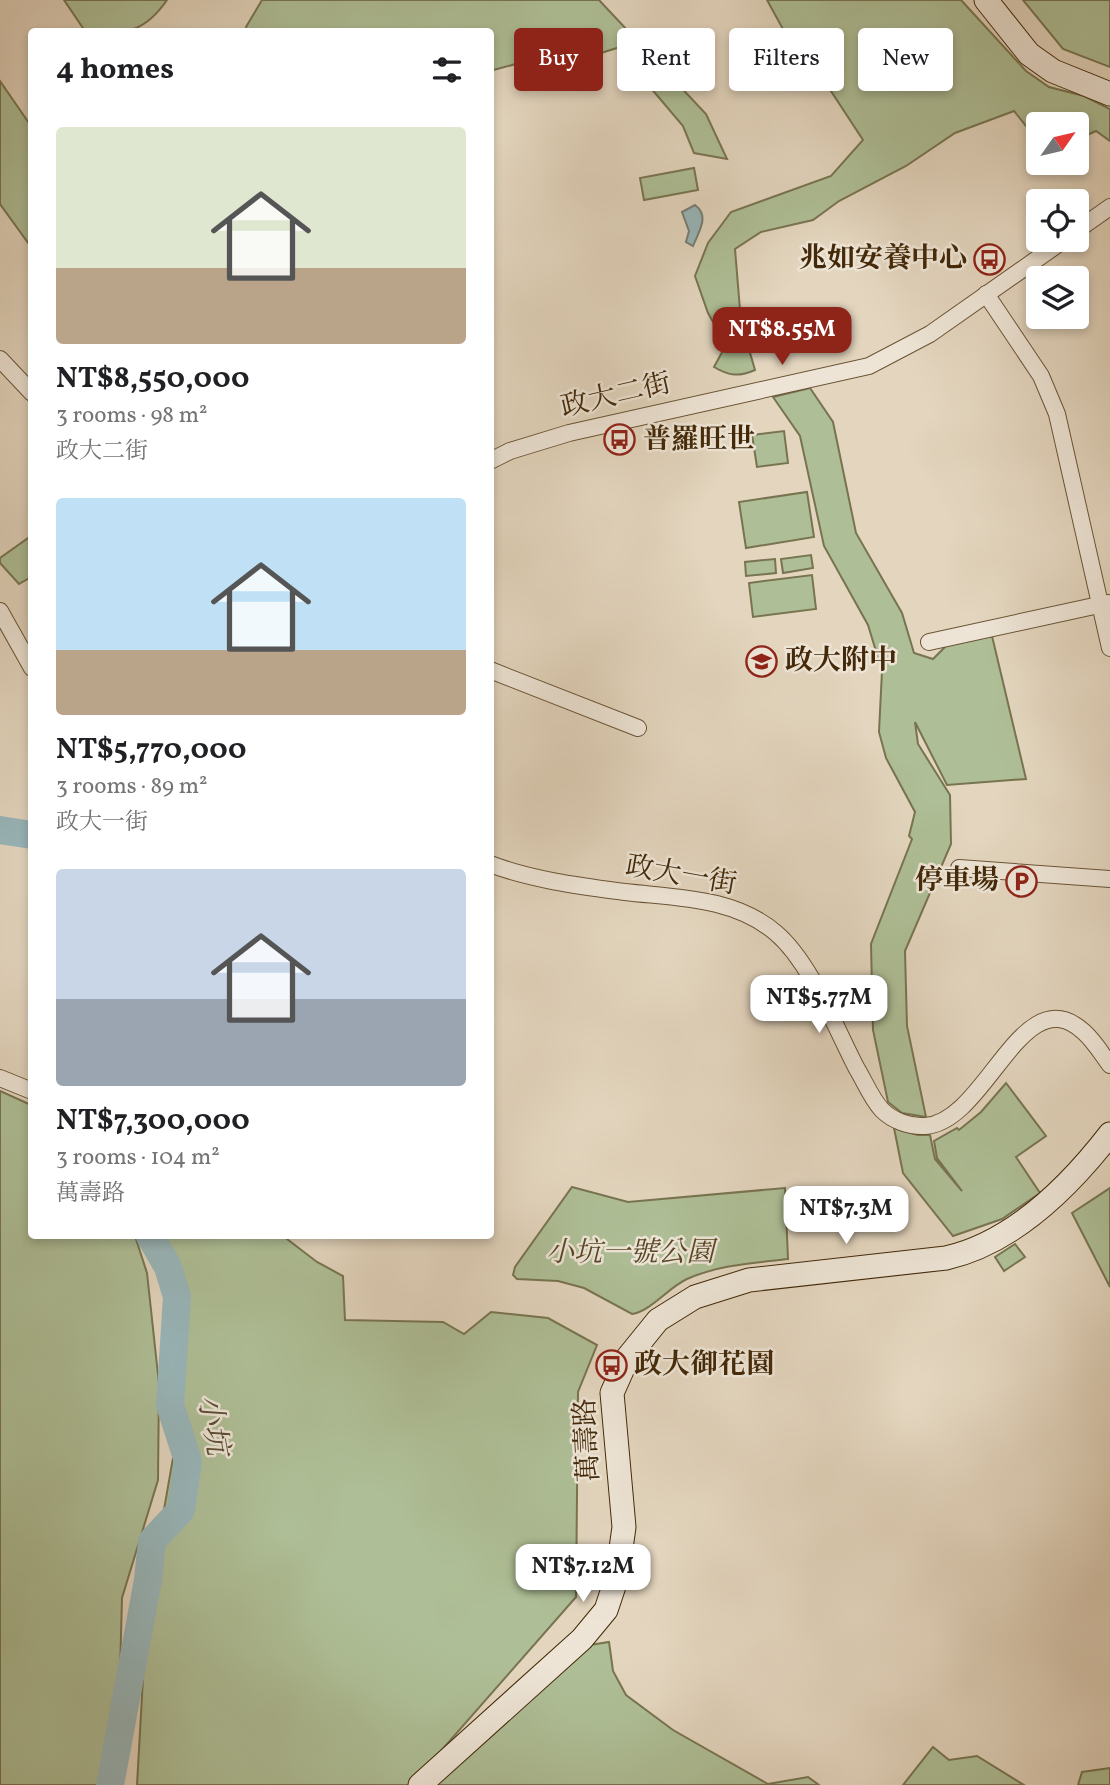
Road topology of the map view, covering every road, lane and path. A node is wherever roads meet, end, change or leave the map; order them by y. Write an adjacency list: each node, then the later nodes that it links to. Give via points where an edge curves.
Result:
1 (986, 0): 2 (street, via 1029,54 1053,71)
2 (1110, 94)
3 (1110, 207): 4 (street)
4 (1089, 222)
5 (1047, 252): 6 (street, 政大二街)
6 (986, 294): 9 (street, 政大二街, via 930,334 869,366 569,433); 10 (street, via 1049,392)
7 (0, 359): 8 (street)
8 (28, 389)
9 (494, 459)
10 (1105, 603): 12 (street); 13 (street)
11 (0, 611): 14 (street)
12 (929, 642)
13 (1110, 648)
14 (28, 661)
15 (494, 672): 16 (street)
16 (638, 729)
17 (494, 865): 20 (street, 政大一街, via 603,889 722,905 758,920 777,934 799,961 877,1103 906,1124 930,1125 957,1114 1021,1034 1040,1023 1074,1024)
18 (959, 868): 19 (street)
19 (1110, 879)
20 (1110, 1065)
21 (0, 1078): 22 (street)
22 (28, 1089)
23 (1110, 1134): 24 (street, 萬壽路, via 1053,1194 977,1250 946,1258 749,1280 695,1297 658,1320 628,1357 612,1392 624,1527 617,1577 606,1610 582,1639)
24 (420, 1785)

